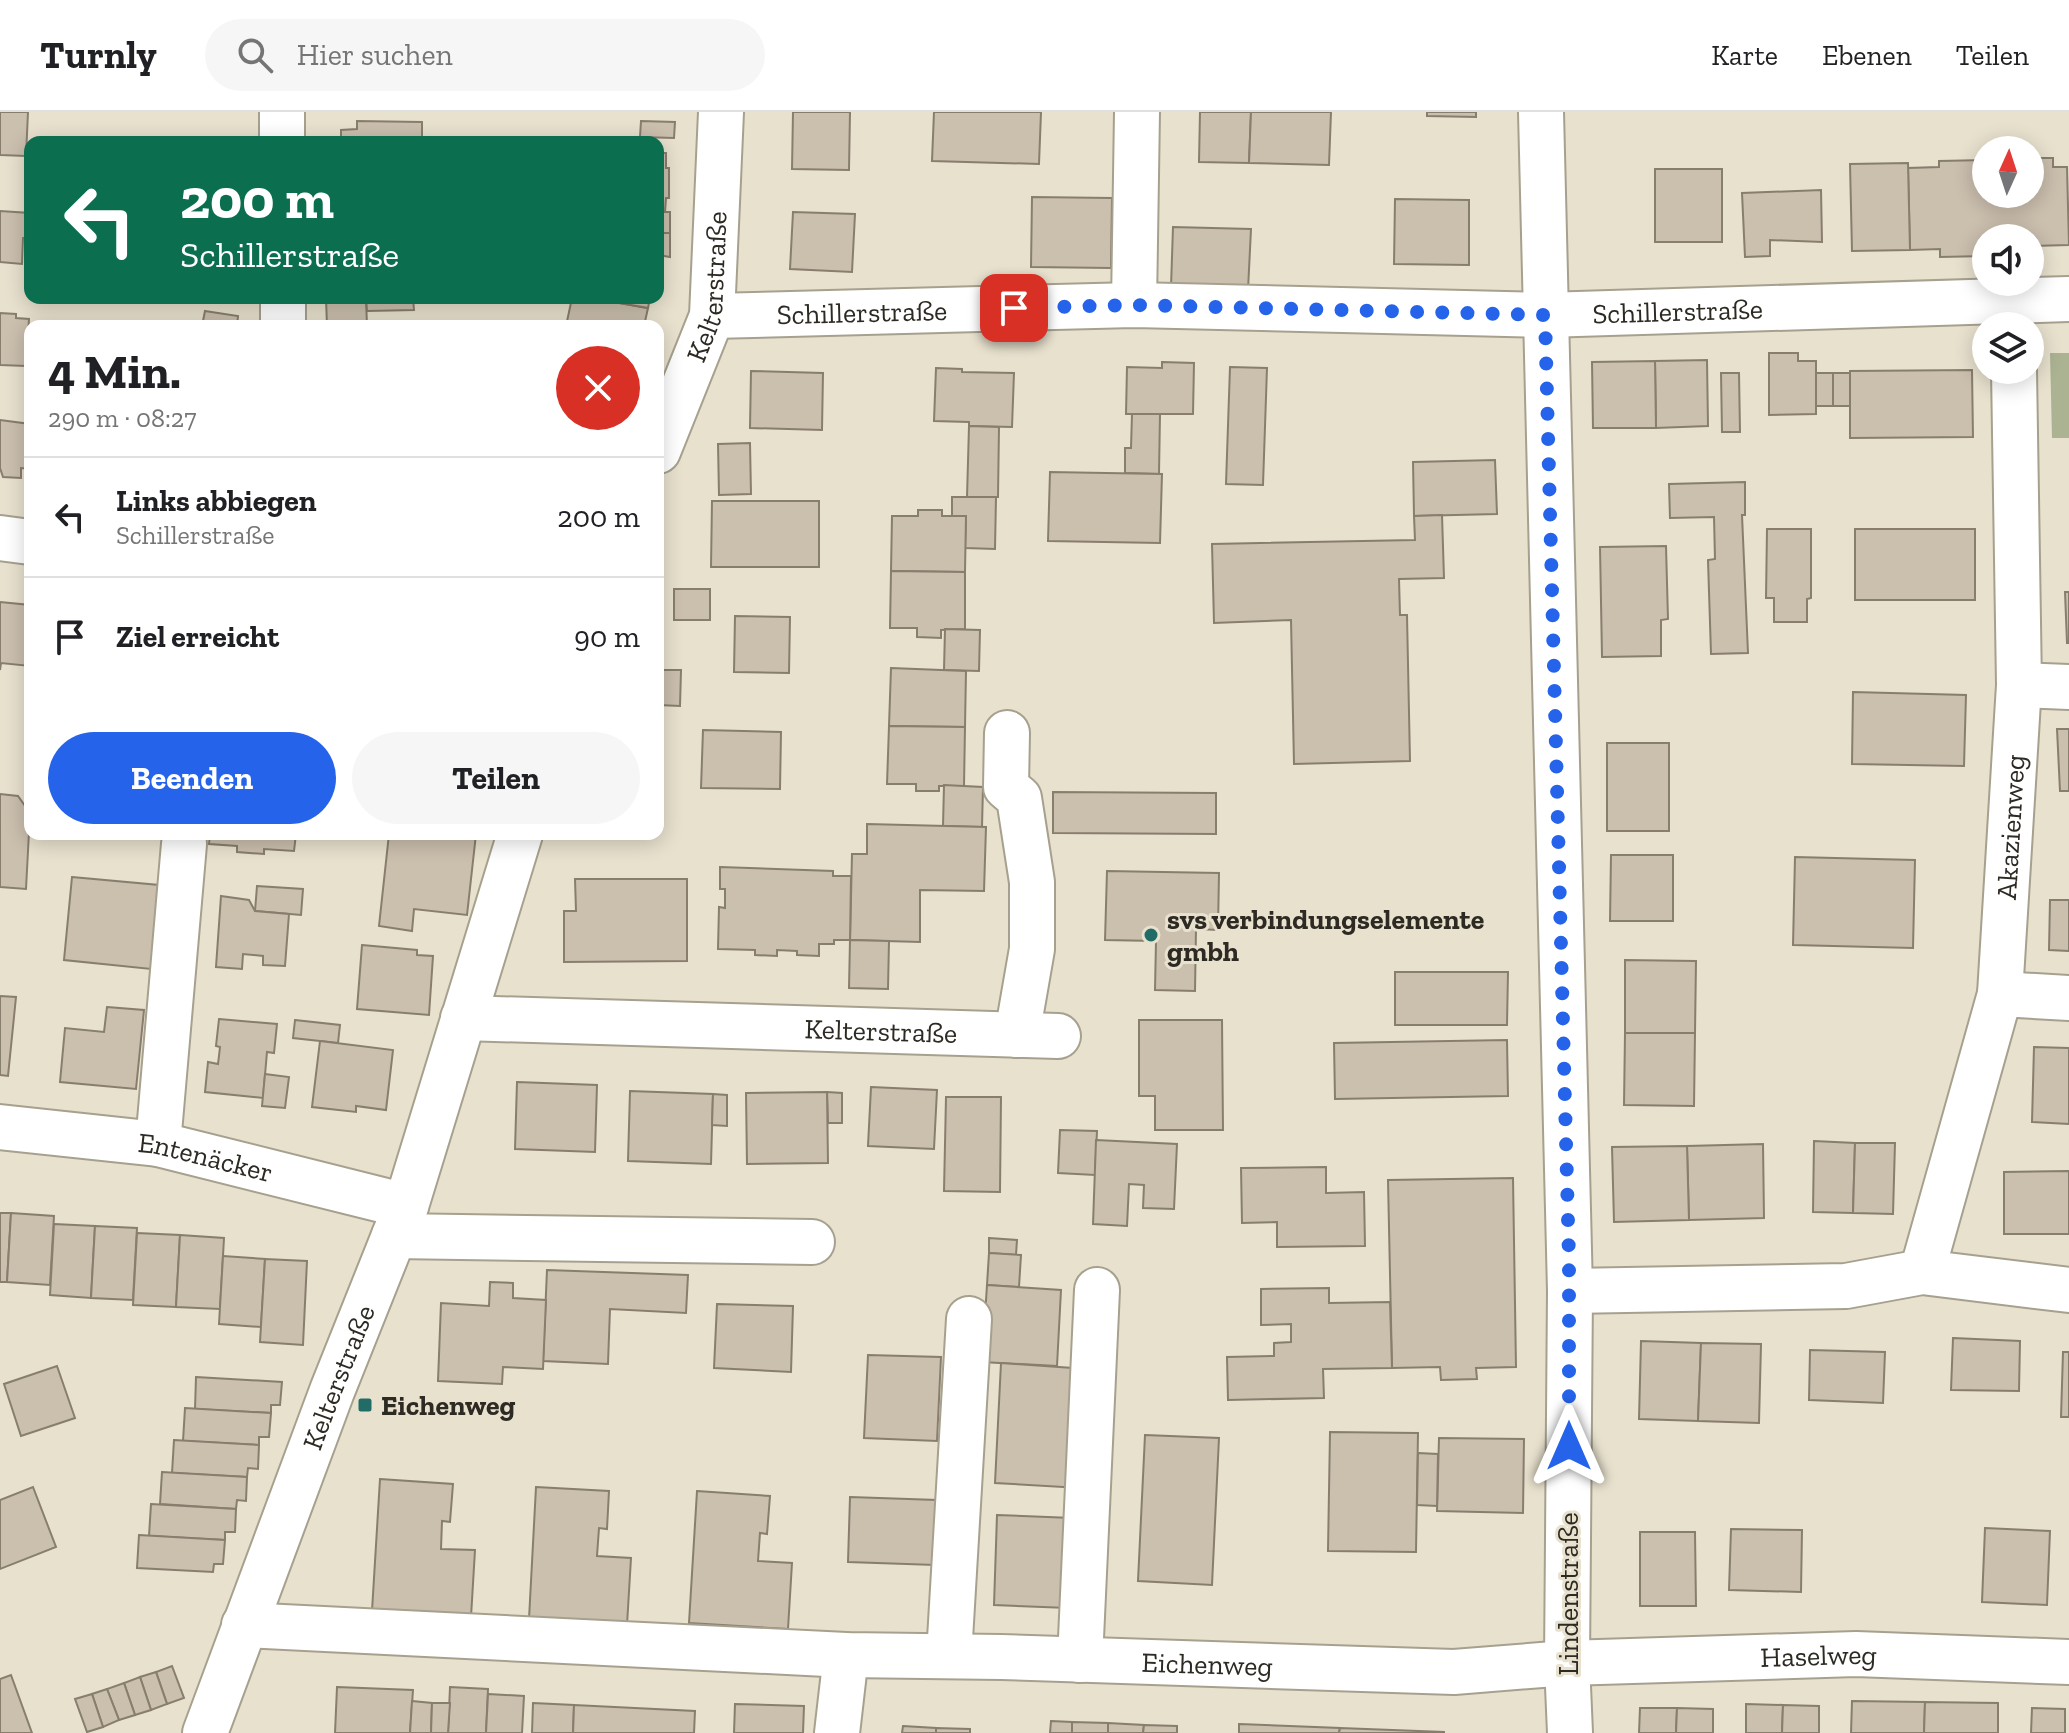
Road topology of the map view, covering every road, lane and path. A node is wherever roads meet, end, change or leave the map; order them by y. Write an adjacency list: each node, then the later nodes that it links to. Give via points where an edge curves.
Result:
1 (282, 112): 5 (street)
2 (721, 112): 11 (street, Kelterstraße)
3 (1137, 112): 7 (street)
4 (1541, 112): 10 (street, Lindenstraße)
5 (282, 136)
6 (2069, 299): 8 (street, Schillerstraße)
7 (1134, 305): 10 (street, Schillerstraße); 11 (street, Schillerstraße)
8 (2020, 312)
9 (1972, 314): 10 (street, Schillerstraße)
10 (1545, 315): 31 (street, Lindenstraße)
11 (712, 316): 13 (street, Kelterstraße)
12 (2014, 384): 16 (street, Akazienweg)
13 (664, 436)
14 (0, 538): 15 (street)
15 (24, 541)
16 (2019, 685): 17 (street); 21 (street, Akazienweg)
17 (2069, 687)
18 (1007, 733): 23 (street, Kelterstraße, via 1006,787 1019,798 1032,882 1037,1036)
19 (518, 840): 23 (street, Kelterstraße)
20 (184, 844): 25 (street)
21 (2000, 994): 22 (street); 28 (street, Akazienweg)
22 (2069, 998)
23 (463, 1018): 26 (street, Kelterstraße)
24 (0, 1127): 25 (street, Entenäcker)
25 (158, 1144): 26 (street, Entenäcker)
26 (400, 1221): 27 (street, Entenäcker); 33 (street, Kelterstraße)
27 (812, 1242)
28 (1922, 1272): 30 (street); 31 (street, via 1846,1286)
29 (1097, 1290): 36 (street)
30 (2069, 1290)
31 (1570, 1291): 38 (street, Lindenstraße)
32 (969, 1319): 35 (street)
33 (244, 1625): 34 (street, Eichenweg); 39 (street, Kelterstraße)
34 (846, 1655): 35 (street, Eichenweg); 40 (street)
35 (949, 1656): 36 (street, Eichenweg)
36 (1080, 1660): 38 (street, Eichenweg, via 1454,1672)
37 (2069, 1662): 38 (street, Haselweg, via 1856,1654)
38 (1567, 1663): 41 (street, Lindenstraße)
39 (205, 1733)
40 (837, 1733)
41 (1570, 1733)

